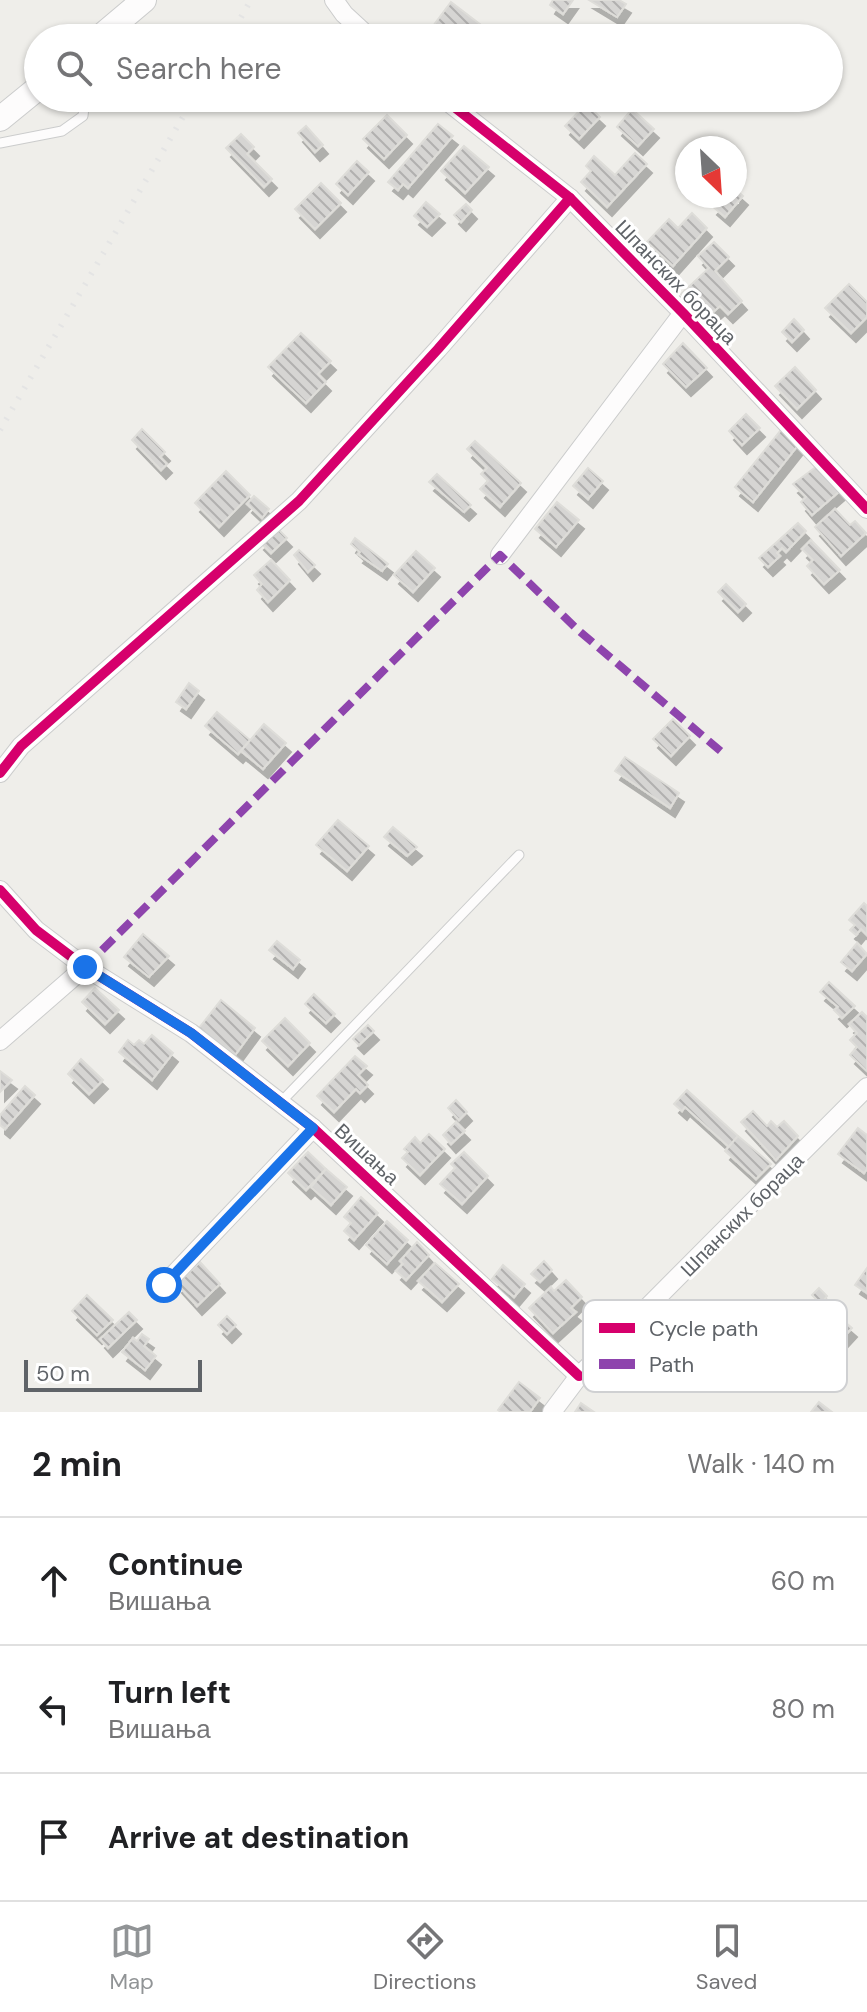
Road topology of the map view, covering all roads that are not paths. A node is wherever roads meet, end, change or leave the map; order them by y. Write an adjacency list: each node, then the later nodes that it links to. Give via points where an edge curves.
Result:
1 (144, 0): 3 (street)
2 (334, 0): 4 (street)
3 (116, 24)
4 (355, 24)
5 (24, 99): 8 (street)
6 (83, 112): 9 (lane, via 62,131)
7 (461, 112): 10 (street, Шпанских бораца)
8 (0, 119)
9 (0, 143)
10 (570, 198): 11 (street, Шпанских бораца); 14 (street, via 299,501 21,746)
11 (683, 313): 12 (street, Шпанских бораца); 13 (street)
12 (867, 509)
13 (500, 555)
14 (0, 773)
15 (519, 855): 20 (lane)
16 (0, 890): 17 (street, Вишања, via 36,930)
17 (85, 967): 18 (street); 20 (street, Вишања, via 191,1033)
18 (0, 1041)
19 (867, 1087): 23 (street, Шпанских бораца)
20 (281, 1102): 21 (street, Вишања)
21 (313, 1128): 22 (street, Вишања); 25 (street, Вишања)
22 (164, 1285)
23 (655, 1300)
24 (583, 1372): 25 (street, Шпанских бораца)
25 (579, 1376): 26 (street, Шпанских бораца)
26 (552, 1412)

